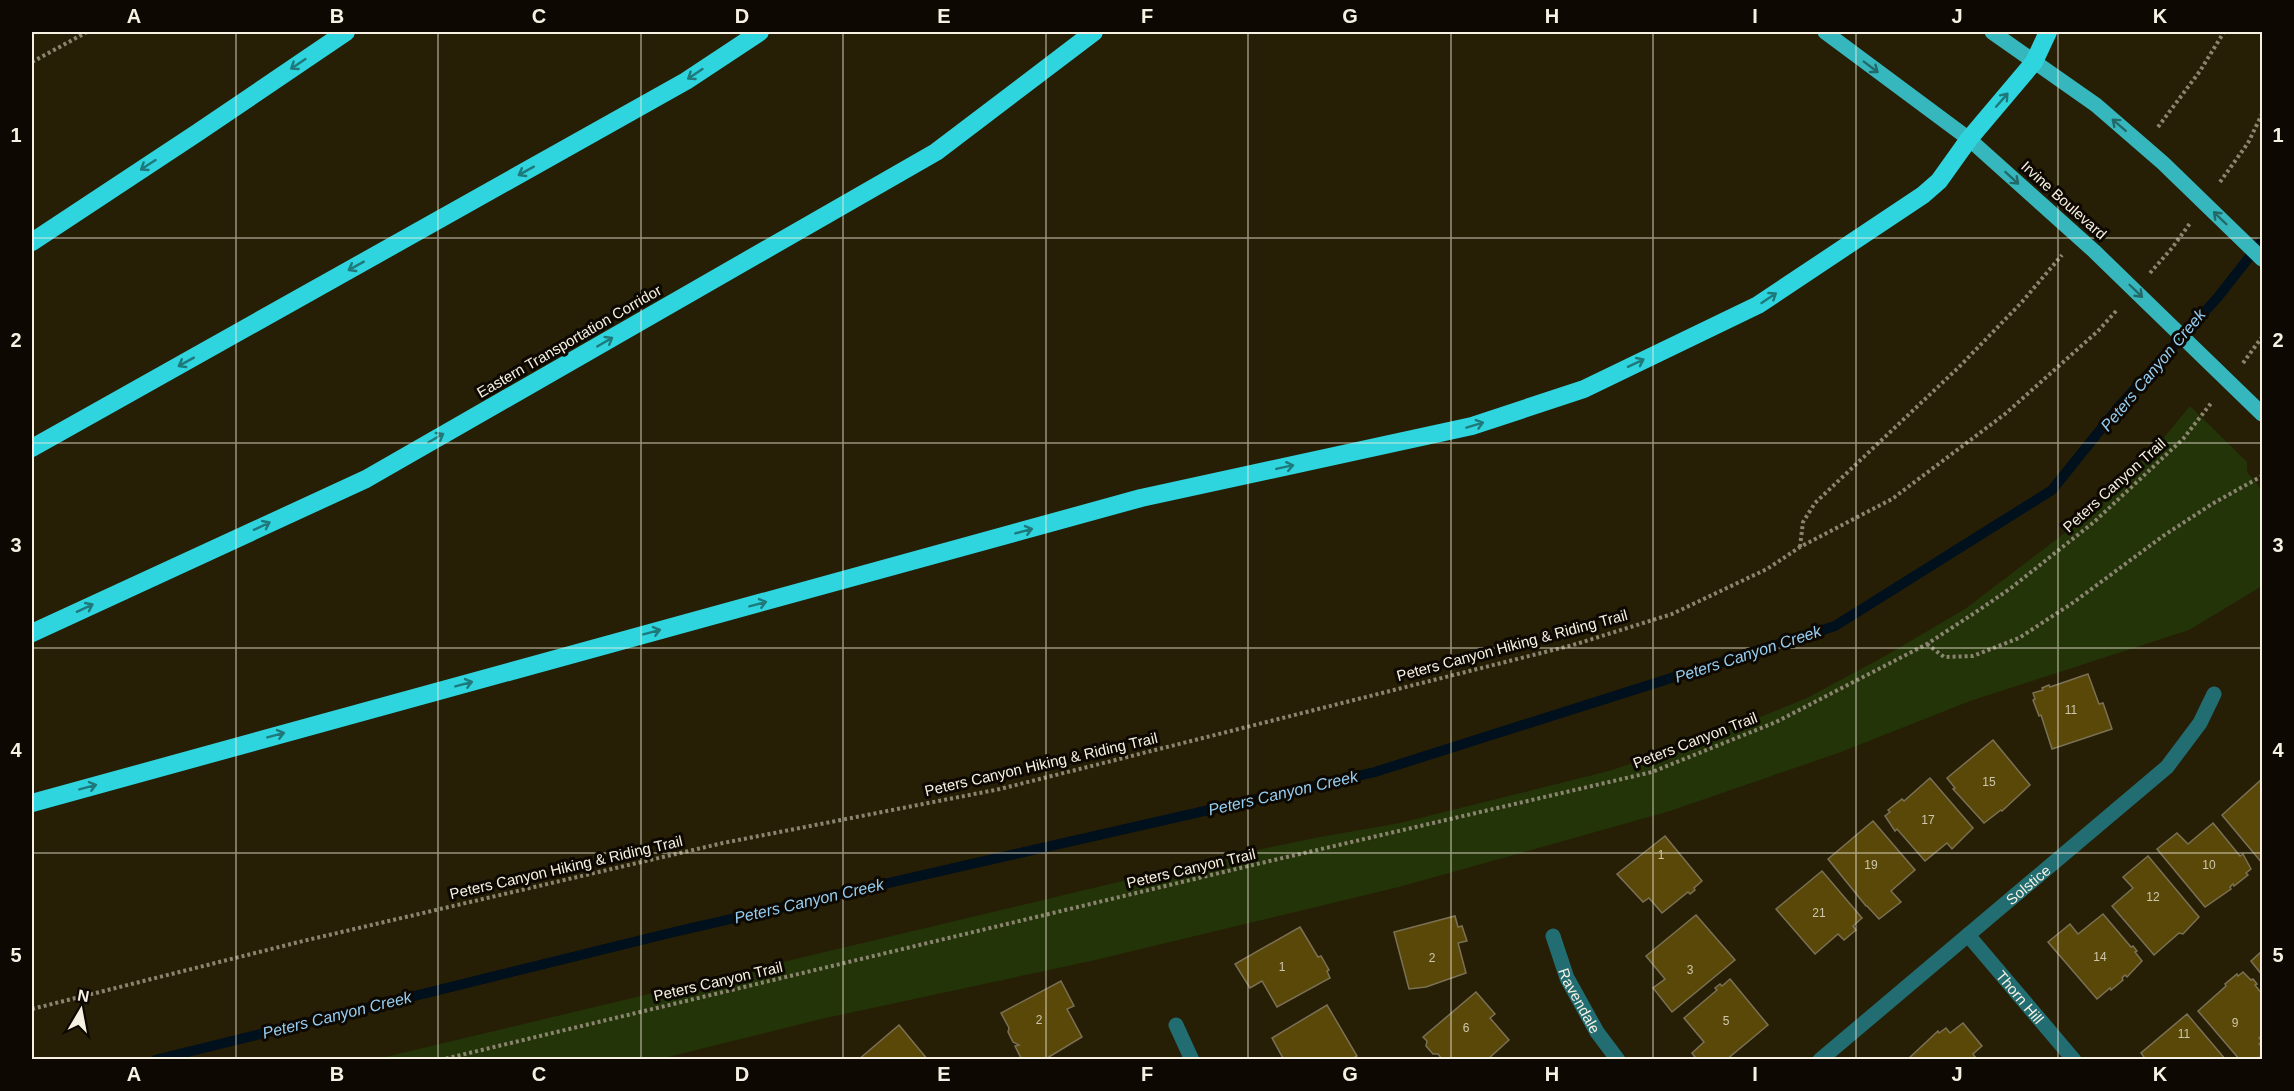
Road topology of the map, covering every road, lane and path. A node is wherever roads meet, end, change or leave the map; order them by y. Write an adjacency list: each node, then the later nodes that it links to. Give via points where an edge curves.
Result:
1 (87, 32): 9 (path)
2 (346, 32): 14 (highway, one-way to 14)
3 (760, 32): 21 (highway, one-way to 21, via 686,81)
4 (1095, 32): 24 (highway, Eastern Transportation Corridor, one-way to 4, via 376,473 936,152)
5 (1825, 32): 11 (main road, Irvine Boulevard, one-way to 11)
6 (1992, 32): 10 (main road)
7 (2048, 32): 10 (highway)
8 (2224, 32): 12 (path)
9 (32, 62)
10 (2034, 62): 11 (highway, one-way to 10); 12 (main road, one-way to 10, via 2096,105)
11 (1969, 139): 13 (main road, Irvine Boulevard, one-way to 13); 27 (highway, one-way to 11, via 1141,498 1472,426 1584,388 1758,305 1923,195 1939,182)
12 (2144, 147): 15 (main road, one-way to 12)
13 (2078, 236): 20 (main road, Irvine Boulevard, one-way to 20); 23 (path, via 1959,367 1815,503 1803,522)
14 (32, 242)
15 (2262, 259)
16 (2262, 337): 17 (path)
17 (2241, 365)
18 (2219, 393): 25 (path, Peters Canyon Trail, via 2183,439 2094,522 2011,588)
19 (2005, 414): 23 (path, Peters Canyon Hiking & Riding Trail, via 1892,499)
20 (2262, 414)
21 (32, 448)
22 (2262, 476): 25 (path, via 2163,536 2019,638 1972,656 1944,657)
23 (1800, 547): 30 (path, Peters Canyon Hiking & Riding Trail, via 1767,569 1672,614 1573,645 1000,789 723,843)
24 (32, 633)
25 (1927, 644): 32 (path, Peters Canyon Trail, via 1776,722 1652,772)
26 (2214, 694): 28 (street, Solstice, via 2200,723 2167,767)
27 (32, 803)
28 (1968, 934): 36 (street, Solstice); 37 (street, Thorn Hill)
29 (1553, 936): 35 (street, Ravendale, via 1567,978 1596,1032)
30 (32, 1009)
31 (1176, 1026): 34 (street)
32 (454, 1058): 33 (path, Peters Canyon Trail)
33 (440, 1059)
34 (1192, 1059)
35 (1618, 1059)
36 (1820, 1059)
37 (2074, 1059)

